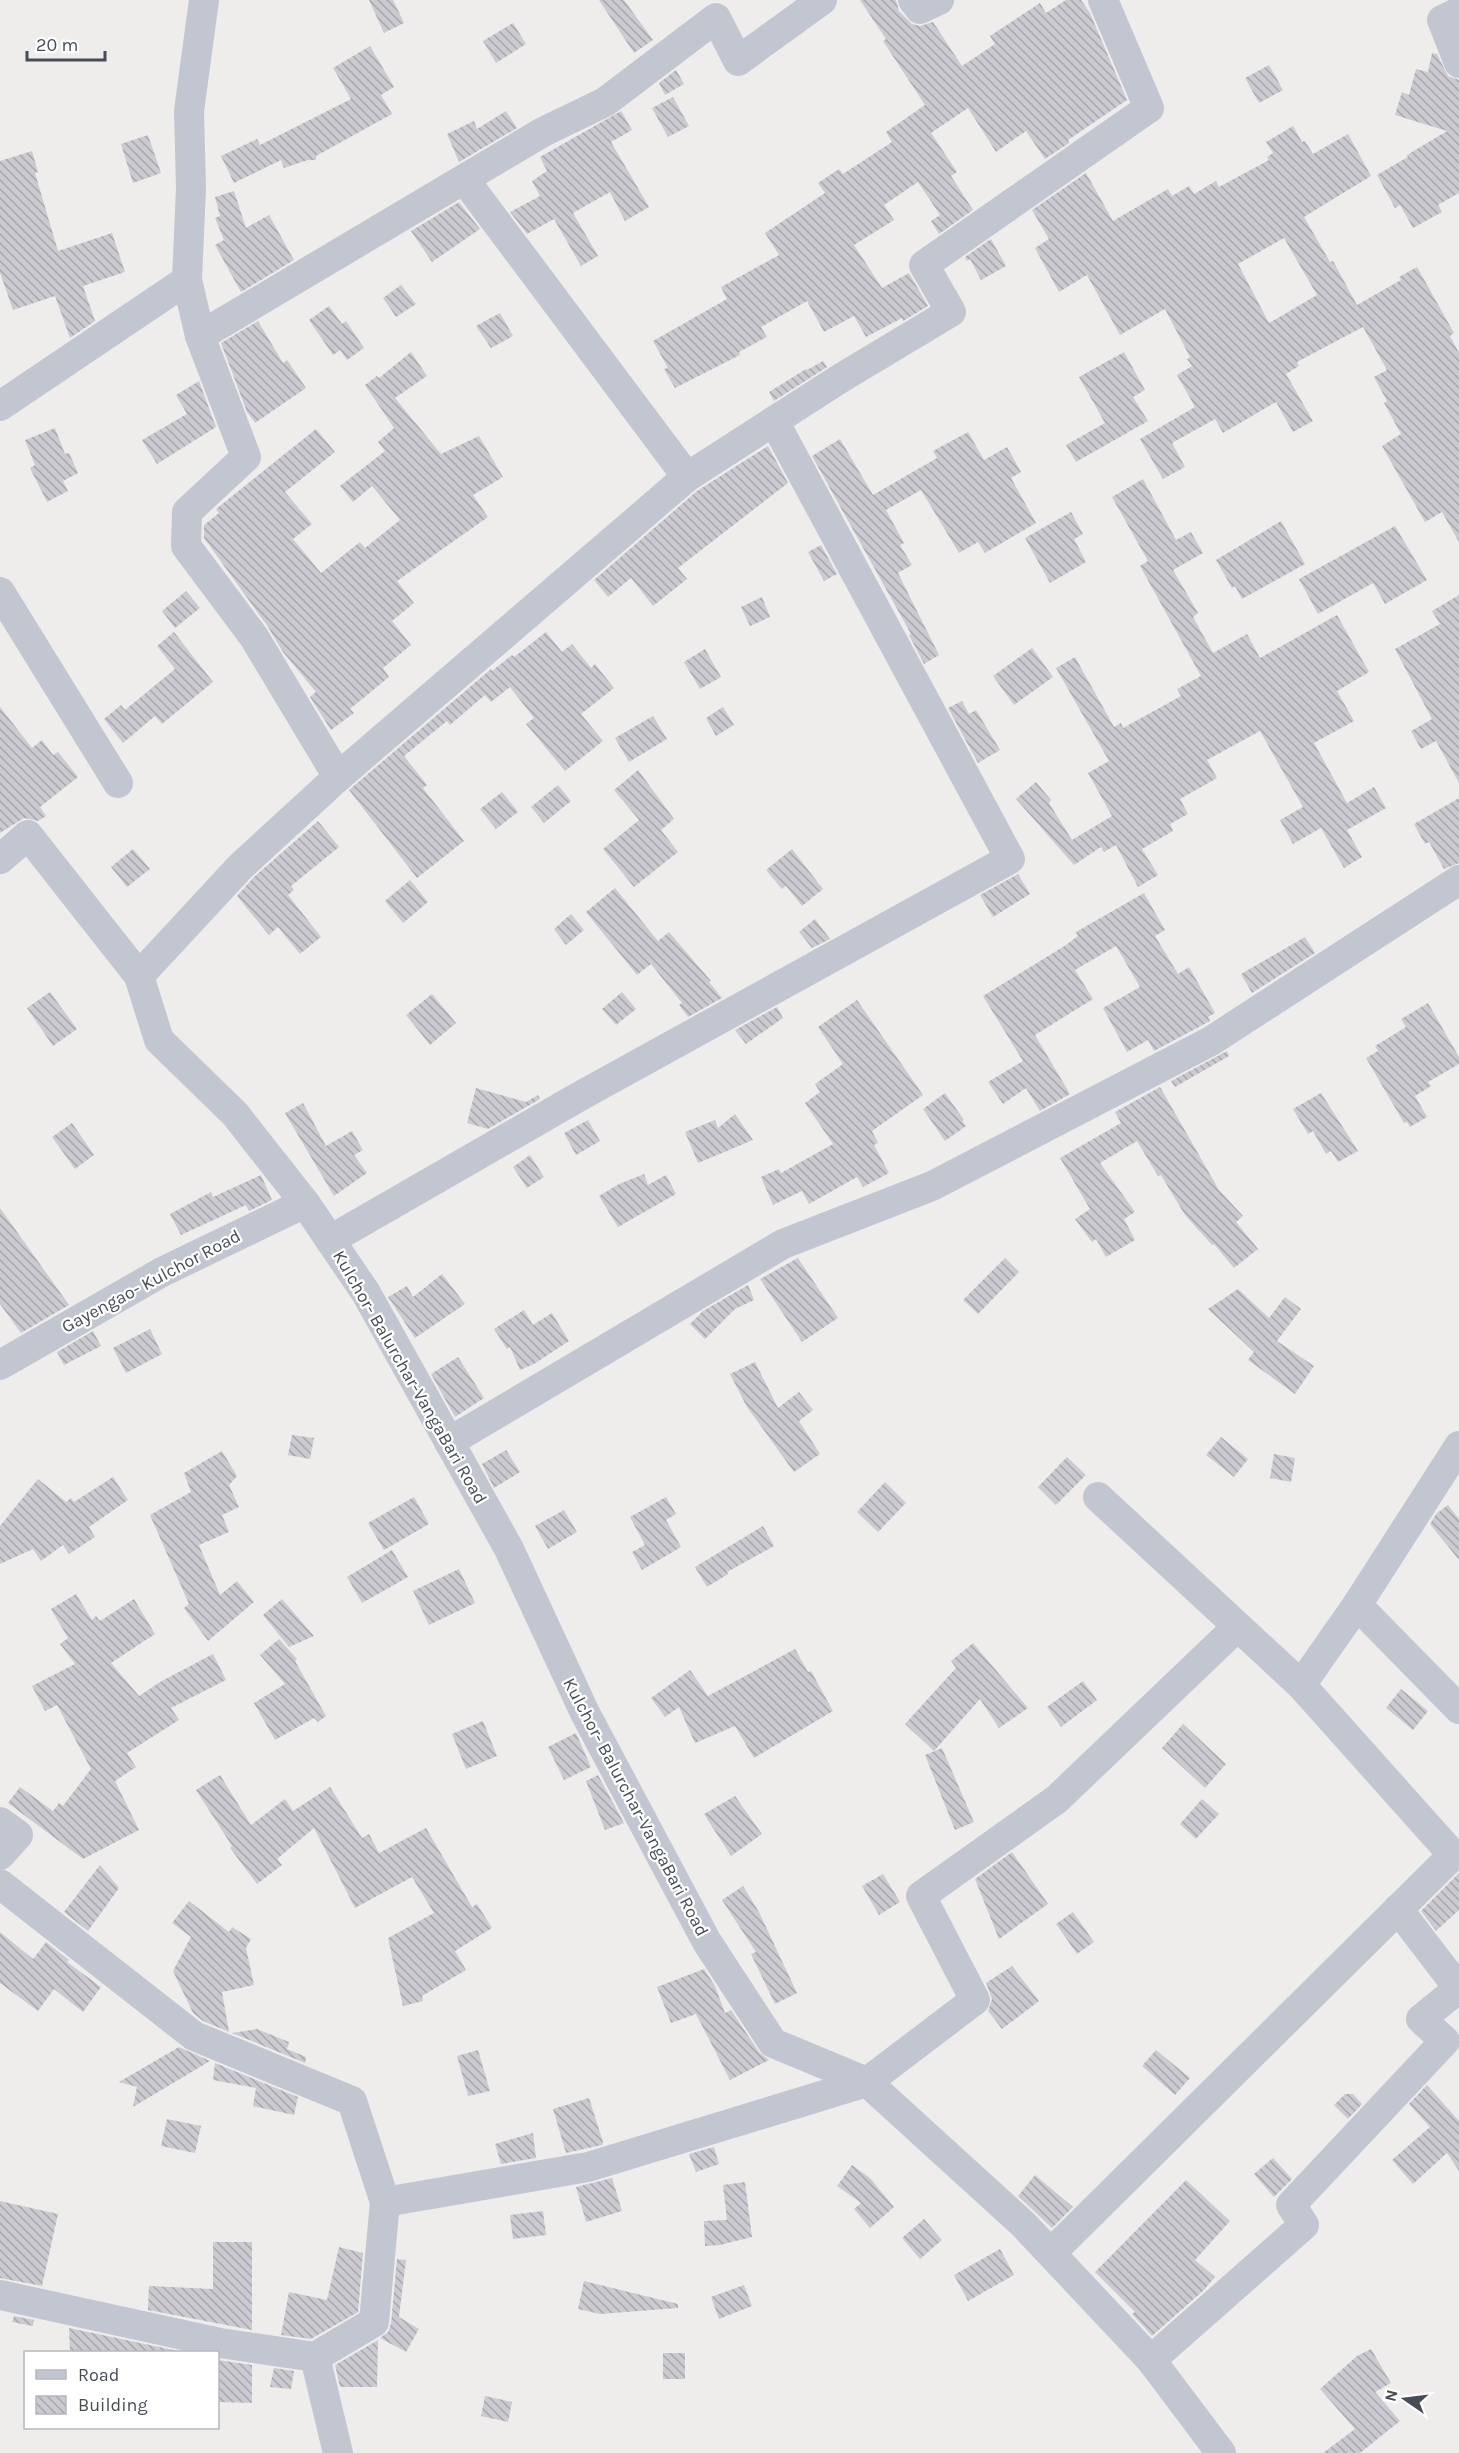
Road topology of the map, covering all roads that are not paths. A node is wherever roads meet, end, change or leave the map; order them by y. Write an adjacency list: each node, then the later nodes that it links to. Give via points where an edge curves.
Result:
1 (204, 0): 9 (street, via 189,111)
2 (822, 0): 8 (street, via 738,61 716,18 605,102 543,132)
3 (913, 0): 4 (street, via 920,9)
4 (939, 0)
5 (1103, 0): 12 (street, via 1149,108 924,265 951,312)
6 (1459, 12): 7 (street, via 1442,20)
7 (1459, 63)
8 (464, 179): 10 (street); 13 (street)
9 (187, 280): 10 (street); 11 (street)
10 (200, 336): 15 (street, via 246,457 187,512 186,546 254,637)
11 (0, 406)
12 (774, 421): 13 (street); 21 (street, via 1010,859 582,1095)
13 (687, 477): 15 (street)
14 (0, 592): 16 (street)
15 (338, 777): 19 (street, via 241,866)
16 (118, 783)
17 (0, 859): 19 (street, via 28,836)
18 (1459, 880): 23 (street, via 1211,1041 932,1186 783,1244)
19 (140, 976): 20 (street, Kulchor- Balurchar-VangaBari Road, via 159,1040 235,1114)
20 (305, 1203): 21 (street, Kulchor- Balurchar-VangaBari Road); 22 (street, Gayengao- Kulchor Road, via 162,1272)
21 (330, 1240): 23 (street, Kulchor- Balurchar-VangaBari Road, via 366,1293)
22 (0, 1365)
23 (449, 1442): 36 (street, Kulchor- Balurchar-VangaBari Road, via 509,1549 585,1713 706,1942 773,2043)
24 (1459, 1446): 26 (street)
25 (1098, 1497): 27 (street)
26 (1357, 1605): 28 (street); 29 (street)
27 (1238, 1627): 28 (street); 36 (street, via 1057,1799 921,1896 975,2000)
28 (1300, 1685): 32 (street)
29 (1459, 1709)
30 (0, 1822): 31 (street, via 18,1835)
31 (0, 1855)
32 (1456, 1859): 34 (street)
33 (0, 1884): 37 (street, via 194,2036 352,2101)
34 (1398, 1909): 35 (street); 38 (street)
35 (1459, 1988): 41 (street, via 1421,2019 1445,2041 1291,2205 1304,2225)
36 (867, 2082): 37 (street, via 588,2168); 38 (street, Kulchor- Balurchar-VangaBari Road)
37 (385, 2202): 40 (street, via 374,2322)
38 (1050, 2253): 41 (street, Kulchor- Balurchar-VangaBari Road)
39 (0, 2295): 40 (street, via 220,2343)
40 (315, 2357): 42 (street)
41 (1151, 2360): 43 (street, Kulchor- Balurchar-VangaBari Road)
42 (338, 2453)
43 (1221, 2453)

